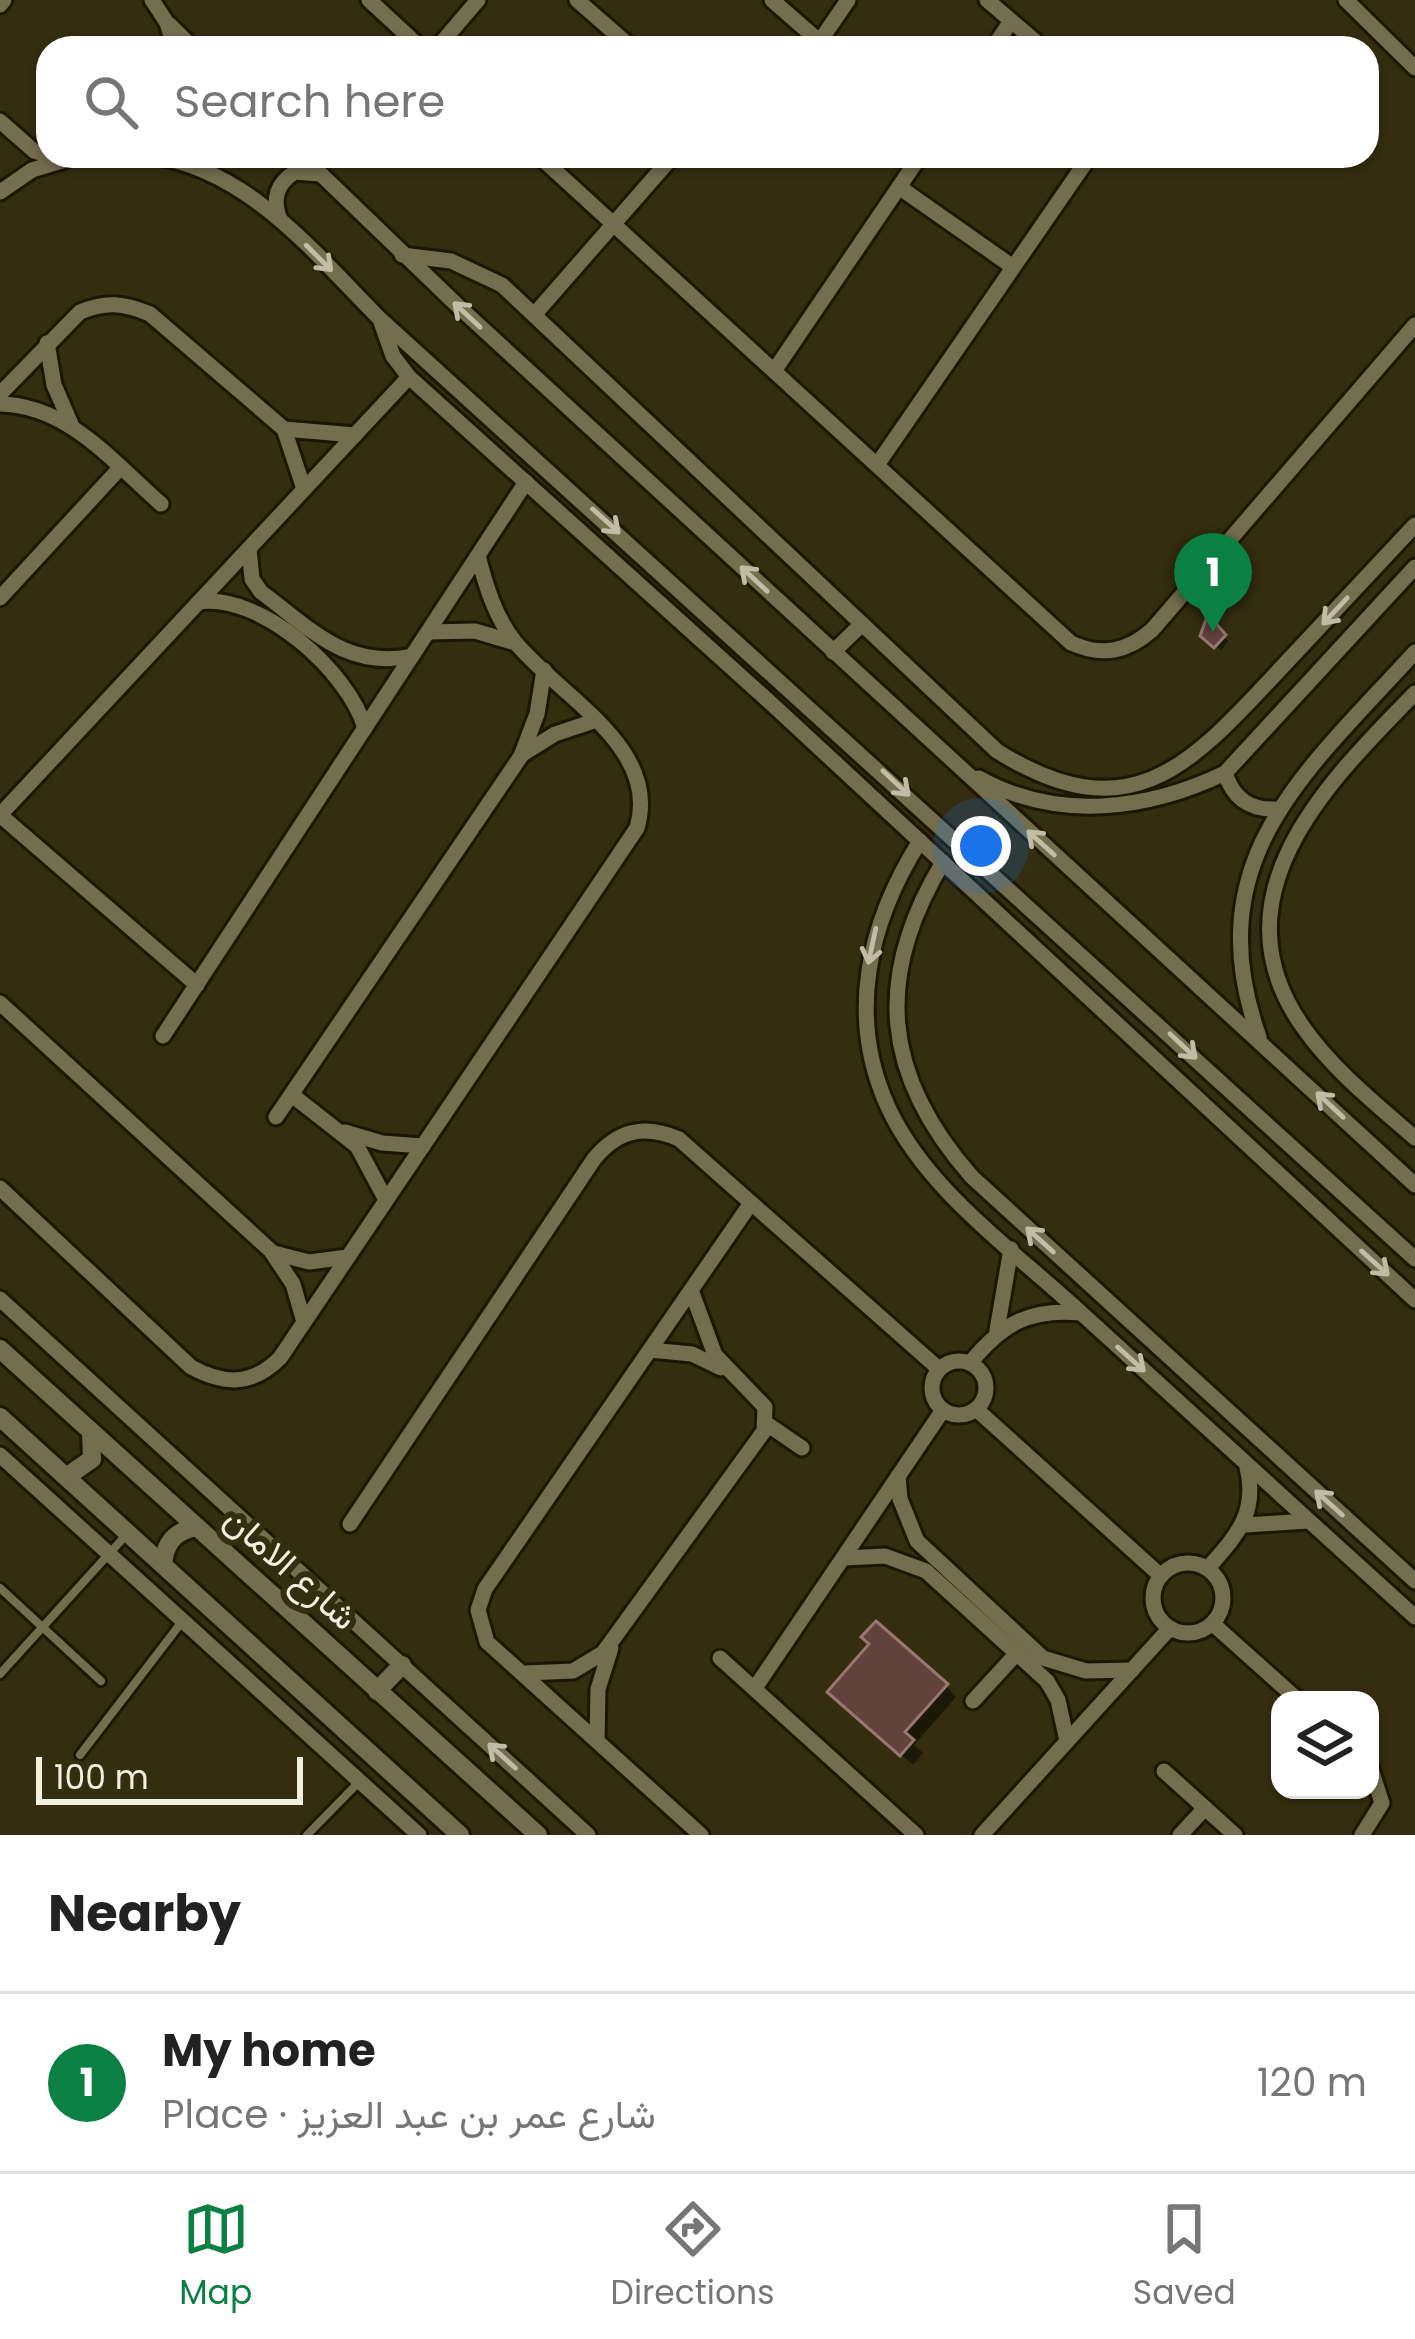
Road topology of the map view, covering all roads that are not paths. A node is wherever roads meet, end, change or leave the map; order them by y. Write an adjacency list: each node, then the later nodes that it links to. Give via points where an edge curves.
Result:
1 (152, 0): 10 (street)
2 (368, 0): 13 (street)
3 (478, 0): 14 (street)
4 (577, 0): 15 (street)
5 (772, 0): 16 (street)
6 (848, 0): 17 (street)
7 (987, 0): 9 (street)
8 (1346, 0): 20 (street)
9 (1012, 21): 18 (street); 19 (street)
10 (167, 22): 11 (street); 12 (street)
11 (171, 36)
12 (182, 36)
13 (408, 36)
14 (447, 36)
15 (618, 36)
16 (809, 36)
17 (824, 36)
18 (1001, 36)
19 (1029, 36)
20 (1415, 68)
21 (0, 121): 22 (street)
22 (36, 152)
23 (36, 168): 32 (street)
24 (186, 168): 33 (street, via 226,181)
25 (314, 168): 30 (street)
26 (552, 168): 34 (street)
27 (663, 168): 34 (street)
28 (912, 168): 31 (street)
29 (1082, 168): 36 (street)
30 (322, 176): 33 (street, via 310,170 283,180 275,206); 35 (street)
31 (899, 187): 36 (street); 41 (street)
32 (0, 192)
33 (280, 220): 38 (street, one-way to 38)
34 (614, 224): 37 (street); 41 (street)
35 (402, 255): 37 (street, via 483,274); 62 (street, one-way to 35)
36 (1013, 268): 48 (street)
37 (534, 315): 59 (street)
38 (380, 319): 42 (street); 66 (street, one-way to 66)
39 (1415, 325): 48 (street, via 1152,630 1117,651 1071,643)
40 (47, 344): 43 (street); 45 (street); 46 (street, via 80,312 130,305)
41 (774, 371): 48 (street)
42 (410, 377): 47 (street); 50 (street)
43 (0, 394)
44 (0, 404): 45 (street)
45 (71, 424): 49 (street)
46 (284, 429): 47 (street); 51 (street)
47 (355, 435): 51 (street)
48 (877, 465)
49 (120, 468): 52 (street); 57 (street)
50 (526, 482): 55 (street); 69 (street)
51 (304, 489): 54 (street)
52 (161, 504)
53 (1415, 525): 67 (street, one-way to 67)
54 (249, 548): 58 (street); 64 (street, via 261,592 339,652)
55 (478, 556): 60 (street); 61 (street, via 492,604)
56 (1415, 567): 70 (street)
57 (0, 598)
58 (199, 602): 72 (street, via 246,606 294,640 344,682); 83 (street, via 0,815)
59 (862, 624): 62 (street); 67 (street, via 997,751 1072,786 1114,788 1173,770 1221,735)
60 (428, 632): 61 (street, via 475,631); 64 (street)
61 (518, 645): 65 (street)
62 (833, 652): 76 (street)
63 (1415, 652): 73 (street)
64 (412, 656): 72 (street)
65 (544, 670): 71 (street); 75 (street)
66 (790, 686): 69 (street); 81 (street, one-way to 81)
67 (1258, 692): 70 (street)
68 (1415, 693): 74 (street)
69 (774, 706): 79 (street)
70 (1281, 713): 77 (street)
71 (594, 721): 75 (street); 91 (street, via 643,786 637,829)
72 (364, 728): 83 (street)
73 (1341, 734): 74 (street); 78 (street)
74 (1360, 749): 90 (street, via 1291,840 1273,893 1272,949 1303,1027)
75 (520, 756): 87 (street)
76 (952, 763): 77 (street, via 1027,797 1088,806 1149,802); 86 (street, one-way to 76)
77 (1226, 772): 78 (street, via 1237,797)
78 (1276, 808): 86 (street, via 1245,883 1239,922 1240,963)
79 (920, 841): 80 (street); 96 (street, one-way to 96, via 890,889 871,942 870,1053 916,1155)
80 (943, 862): 82 (street); 131 (street, one-way to 80, via 972,1177 926,1120 900,1050 895,1000 901,951)
81 (1075, 947): 82 (street); 98 (street, one-way to 98)
82 (1056, 967): 102 (street, one-way to 102)
83 (197, 985): 85 (street)
84 (0, 1003): 97 (street)
85 (163, 1036)
86 (1260, 1040): 92 (street, one-way to 86)
87 (292, 1095): 88 (street); 89 (street)
88 (276, 1118)
89 (343, 1131): 91 (street); 94 (street)
90 (1415, 1137)
91 (423, 1146): 94 (street)
92 (1415, 1185)
93 (0, 1188): 104 (street, via 213,1379 268,1370)
94 (386, 1200): 99 (street)
95 (752, 1203): 100 (street); 109 (street); 122 (street, via 679,1138 642,1130 606,1144)
96 (1012, 1249): 103 (street); 105 (street)
97 (271, 1251): 99 (street, via 309,1262); 104 (street, via 293,1284)
98 (1413, 1256)
99 (348, 1257): 104 (street)
100 (691, 1290): 107 (street); 110 (street, via 704,1335)
101 (0, 1299): 141 (street)
102 (1415, 1300)
103 (1081, 1313): 105 (street, via 1037,1313); 118 (street, one-way to 118)
104 (304, 1322)
105 (997, 1330): 108 (street)
106 (0, 1348): 115 (street, شارع الامان)
107 (650, 1350): 110 (street, via 692,1354); 143 (street, via 481,1599 488,1642)
108 (970, 1363): 109 (street); 111 (street, via 986,1388)
109 (939, 1369): 112 (street, via 932,1395)
110 (729, 1372): 114 (street, via 761,1400)
111 (976, 1409): 112 (street); 130 (street)
112 (943, 1410): 119 (street)
113 (0, 1417): 120 (street)
114 (767, 1424): 116 (street); 138 (street)
115 (91, 1432): 120 (street, via 92,1459); 124 (street, شارع الامان)
116 (802, 1448)
117 (0, 1454): 126 (street)
118 (1246, 1464): 121 (street); 123 (street)
119 (898, 1476): 127 (street); 142 (street, via 917,1541 1043,1658 1086,1671)
120 (66, 1477): 125 (street)
121 (1309, 1521): 123 (street); 133 (street)
122 (350, 1524)
123 (1246, 1525): 129 (street)
124 (197, 1527): 128 (street, via 174,1536); 147 (street, شارع الامان)
125 (128, 1533): 126 (lane); 128 (street)
126 (108, 1555): 134 (street); 136 (lane)
127 (844, 1558): 139 (street, via 906,1560); 146 (street)
128 (163, 1565): 159 (street)
129 (1208, 1568): 130 (street, via 1183,1563); 135 (street, via 1223,1588)
130 (1161, 1576): 137 (street, via 1154,1609)
131 (1415, 1582)
132 (0, 1588): 136 (lane)
133 (1415, 1617)
134 (182, 1621): 152 (lane); 154 (street)
135 (1213, 1624): 137 (street, via 1192,1634); 148 (street)
136 (43, 1627): 144 (lane); 145 (lane)
137 (1170, 1628): 142 (street)
138 (615, 1640): 143 (street, via 573,1671); 150 (street, via 598,1689)
139 (1018, 1652): 149 (street); 151 (street, via 1058,1700)
140 (720, 1658): 146 (street)
141 (402, 1665): 147 (street); 161 (street, one-way to 141)
142 (1132, 1670): 151 (street)
143 (521, 1672): 150 (street)
144 (0, 1674)
145 (101, 1681)
146 (754, 1688): 163 (street)
147 (377, 1691): 160 (street, شارع الامان)
148 (1288, 1691)
149 (973, 1700)
150 (597, 1741): 162 (street)
151 (1067, 1741): 164 (street)
152 (80, 1755)
153 (1164, 1771): 156 (street)
154 (359, 1782): 157 (lane); 158 (street)
155 (1379, 1794): 167 (street, via 1382,1803)
156 (1205, 1808): 165 (street); 166 (street)
157 (307, 1835)
158 (419, 1835)
159 (460, 1835)
160 (538, 1835)
161 (588, 1835)
162 (701, 1835)
163 (916, 1835)
164 (982, 1835)
165 (1180, 1835)
166 (1235, 1835)
167 (1362, 1835)

